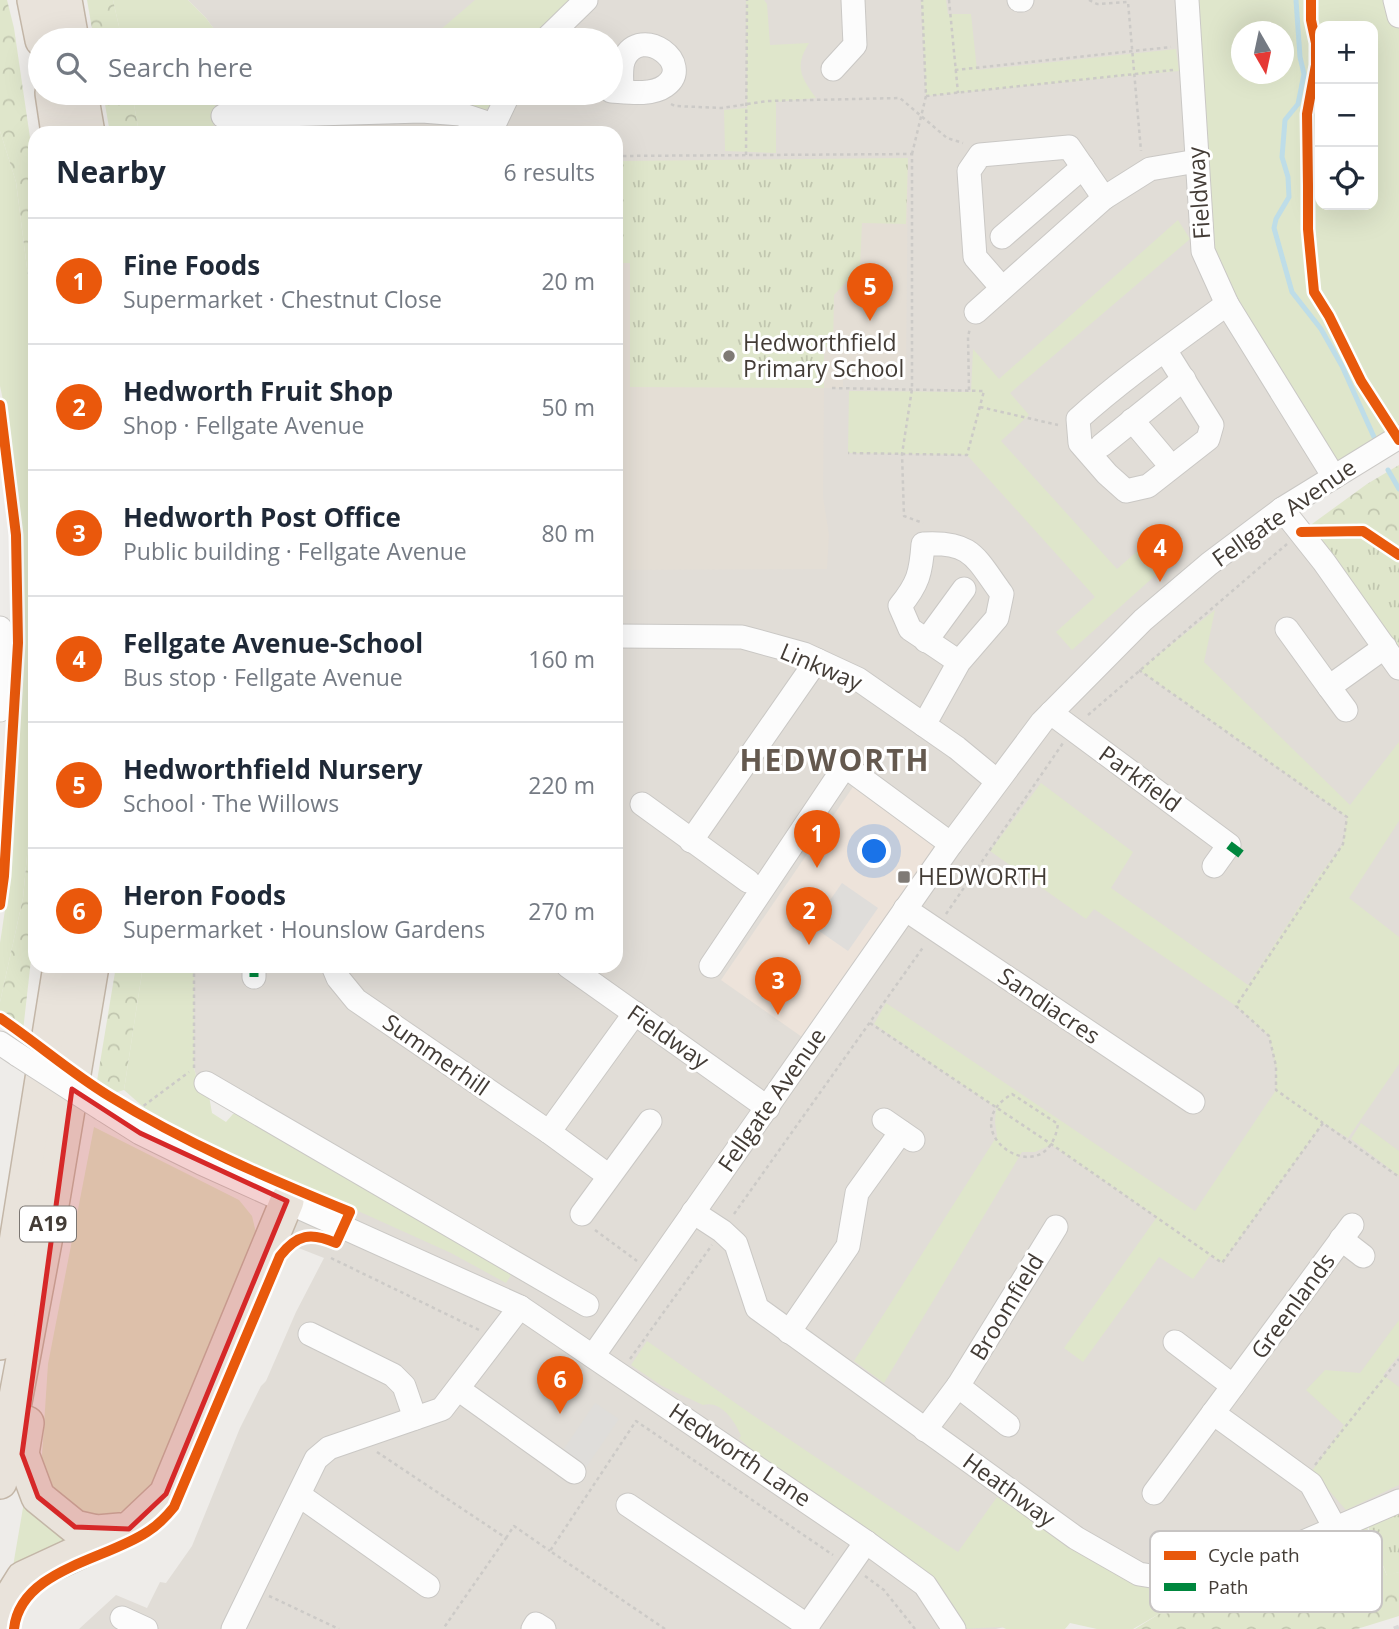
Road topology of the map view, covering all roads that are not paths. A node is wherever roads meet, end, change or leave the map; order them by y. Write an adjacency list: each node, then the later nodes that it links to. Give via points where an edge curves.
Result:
1 (34, 0): 6 (highway)
2 (65, 0): 7 (highway)
3 (586, 0): 8 (street)
4 (853, 0): 10 (street, via 855,45)
5 (1187, 0): 22 (street, Fieldway)
6 (40, 28)
7 (70, 28)
8 (557, 28)
9 (623, 66): 11 (street, via 625,57 636,47 651,45 670,55 674,66 673,78 664,87)
10 (833, 69)
11 (623, 91)
12 (54, 105): 18 (highway)
13 (83, 105): 19 (highway)
14 (246, 105): 17 (street)
15 (503, 105): 21 (street)
16 (223, 116): 17 (street)
17 (246, 116): 20 (street, via 422,111 460,114)
18 (57, 126)
19 (87, 126)
20 (486, 126)
21 (493, 126)
22 (1197, 161): 24 (street, via 1150,169); 27 (street, Fieldway, via 1203,251)
23 (1083, 167): 24 (street); 25 (street); 26 (street, via 1069,148 980,155 969,171 975,257)
24 (1104, 198): 26 (street)
25 (1002, 237)
26 (1002, 289): 28 (street)
27 (1227, 304): 29 (street); 35 (street, Fieldway)
28 (976, 312)
29 (1165, 351): 30 (street); 30 (street, via 1078,419 1080,443 1126,491 1148,486 1208,439 1212,425)
30 (1184, 379): 31 (street)
31 (1132, 420): 33 (street); 34 (street)
32 (1399, 437): 35 (street, Fellgate Avenue)
33 (1102, 445)
34 (1164, 458)
35 (1334, 477): 36 (street, Fellgate Avenue)
36 (1282, 509): 42 (street); 49 (street, Fellgate Avenue, via 1143,620)
37 (964, 589): 40 (street)
38 (0, 628): 47 (street)
39 (623, 636): 43 (street, Linkway, via 742,637)
40 (926, 641): 44 (street); 44 (street, via 910,629 900,606 914,589 921,570 923,534 965,548 1002,594 997,618)
41 (1288, 642): 46 (street)
42 (1385, 647): 45 (street); 46 (street)
43 (817, 660): 50 (street, Linkway, via 858,679); 53 (street)
44 (959, 662): 50 (street)
45 (1399, 668)
46 (1329, 687): 48 (street)
47 (0, 710)
48 (1346, 710)
49 (1051, 713): 51 (street, Fellgate Avenue); 55 (street, Parkfield, via 1235,850)
50 (925, 725): 51 (street, Linkway)
51 (998, 781): 54 (street, Fellgate Avenue)
52 (640, 806): 53 (street)
53 (691, 841): 56 (street)
54 (951, 844): 57 (street, Fellgate Avenue); 58 (street, via 845,766)
55 (1214, 866)
56 (748, 881)
57 (905, 909): 66 (street, Sandiacres); 67 (street, Fellgate Avenue)
58 (710, 966)
59 (59, 973): 83 (highway, A19)
60 (91, 973): 72 (highway, A19)
61 (336, 973): 70 (street, Summerhill, via 356,1000)
62 (578, 973): 63 (street, Fieldway)
63 (635, 1013): 67 (street, Fieldway); 70 (street)
64 (9, 1049): 73 (street, Hedworth Lane, bridge, via 140,1133)
65 (206, 1083): 78 (street, via 223,1104)
66 (1193, 1102)
67 (768, 1108): 74 (street, Fellgate Avenue)
68 (650, 1121): 71 (street)
69 (899, 1131): 81 (street, via 857,1193 848,1247)
70 (550, 1132): 71 (street, Summerhill)
71 (609, 1177): 75 (street)
72 (53, 1199): 94 (highway, A19); 100 (highway, via 46,1298 22,1454 38,1497 75,1527 97,1532)
73 (287, 1201): 79 (street, Hedworth Lane); 100 (highway, via 166,1494)
74 (693, 1212): 81 (street, Heathway, via 736,1244 757,1308); 85 (street, Fellgate Avenue)
75 (582, 1214)
76 (1056, 1227): 86 (street, Broomfield)
77 (1363, 1256): 87 (street, Greenlands, via 1347,1232)
78 (526, 1269): 79 (street); 80 (street)
79 (514, 1304): 85 (street, Hedworth Lane); 88 (street, via 496,1339)
80 (587, 1305)
81 (789, 1332): 92 (street, Heathway)
82 (1174, 1342): 87 (street)
83 (0, 1343)
84 (322, 1348): 90 (street, via 393,1374 404,1386)
85 (593, 1356): 102 (street, Hedworth Lane)
86 (958, 1386): 91 (street, Broomfield); 92 (street, Broomfield)
87 (1233, 1387): 89 (street, Greenlands)
88 (458, 1389): 90 (street, via 442,1409); 93 (street)
89 (1213, 1413): 95 (street, Greenlands); 99 (street, via 1311,1484)
90 (415, 1418): 96 (street, via 329,1448 316,1460)
91 (1008, 1425)
92 (925, 1430): 103 (street, Heathway, via 1076,1538)
93 (575, 1472)
94 (0, 1482)
95 (1156, 1482)
96 (299, 1495): 104 (street); 109 (street)
97 (1399, 1501): 99 (street, Heathway)
98 (628, 1504): 106 (street)
99 (1335, 1528): 101 (street, Heathway)
100 (129, 1529): 107 (highway, via 23,1578 3,1610)
101 (1328, 1531)
102 (866, 1542): 106 (street); 112 (street, Hedworth Lane, via 925,1585)
103 (1150, 1576)
104 (428, 1587)
105 (122, 1618): 108 (street)
106 (806, 1627)
107 (1, 1629)
108 (146, 1629)
109 (233, 1629)
110 (533, 1629): 111 (street, via 536,1624)
111 (544, 1629)
112 (954, 1629)

